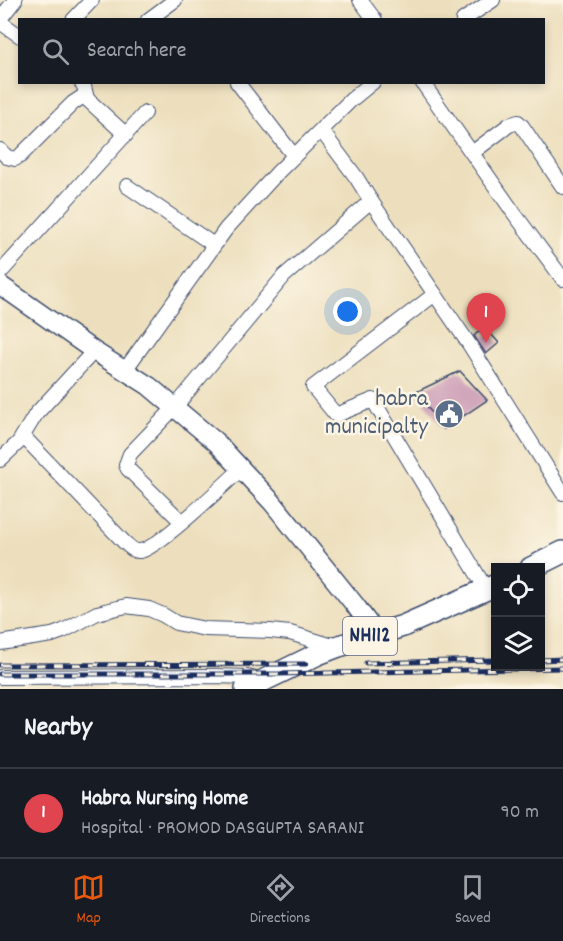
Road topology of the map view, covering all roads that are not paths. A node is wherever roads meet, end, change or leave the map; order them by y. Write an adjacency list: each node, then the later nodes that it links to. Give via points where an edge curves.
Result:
1 (15, 0): 10 (street)
2 (92, 0): 6 (street)
3 (175, 0): 7 (street)
4 (360, 0): 8 (street)
5 (494, 0): 9 (street)
6 (75, 18)
7 (151, 18)
8 (374, 18)
9 (466, 18)
10 (0, 20): 11 (street)
11 (18, 34)
12 (239, 84): 21 (street)
13 (371, 84): 17 (street)
14 (423, 84): 20 (street)
15 (87, 89): 18 (street); 19 (street, via 15,159)
16 (145, 113): 18 (street)
17 (321, 130): 21 (street); 24 (street)
18 (126, 135): 26 (street)
19 (0, 150)
20 (472, 153): 23 (street, via 518,122); 27 (street)
21 (294, 156): 25 (street)
22 (127, 186): 25 (street)
23 (563, 187)
24 (371, 201): 29 (street); 32 (street, via 284,276)
25 (214, 245): 31 (street)
26 (0, 273)
27 (563, 279)
28 (0, 285): 30 (main road)
29 (435, 294): 36 (street); 40 (street, via 312,387 336,415 373,400)
30 (94, 351): 31 (main road); 33 (street, via 36,414)
31 (125, 370): 32 (main road)
32 (175, 407): 35 (main road); 37 (street, via 130,454 126,465)
33 (23, 436): 34 (street); 37 (street, via 132,549 147,549)
34 (0, 460)
35 (241, 469): 37 (street); 41 (main road, via 272,502)
36 (563, 493)
37 (182, 522)
38 (563, 552): 39 (highway)
39 (540, 563)
40 (490, 587): 41 (highway, NH112, via 412,623)
41 (375, 634): 43 (highway, NH112)
42 (0, 644): 43 (street, via 52,635 97,613 126,606 149,609 176,622 205,629 290,633)
43 (336, 647): 45 (highway, NH112)
44 (0, 677): 45 (street, via 247,677)
45 (255, 685)

